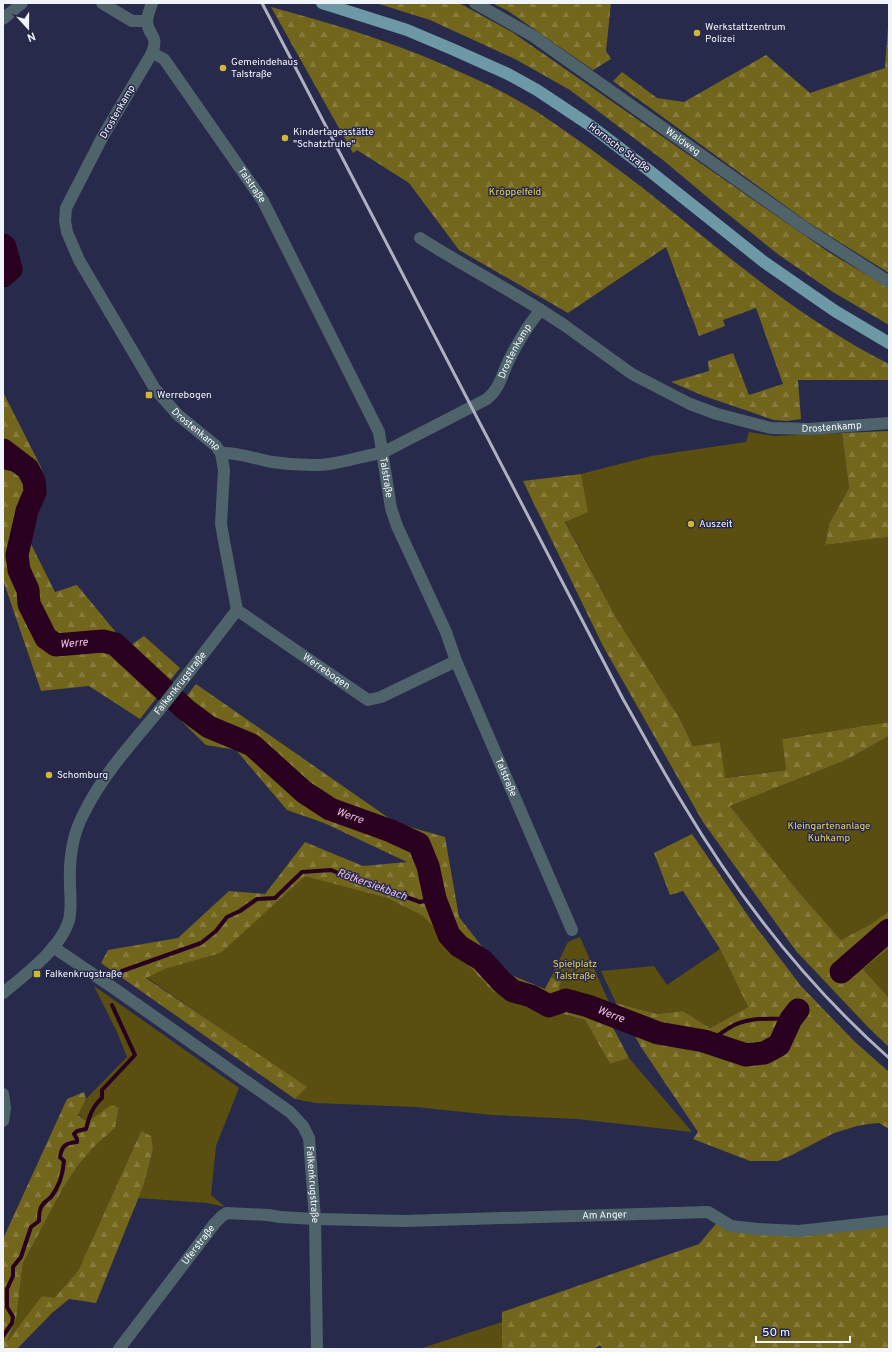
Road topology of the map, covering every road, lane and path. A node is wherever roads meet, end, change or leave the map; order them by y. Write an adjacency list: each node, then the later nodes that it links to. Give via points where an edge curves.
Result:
1 (22, 3): 6 (street)
2 (102, 3): 7 (street, via 132,21)
3 (152, 3): 7 (street)
4 (322, 3): 12 (main road, Hornsche Straße, via 407,30 508,74 537,90 597,131 764,262 835,311)
5 (475, 3): 10 (street, Waldweg, via 533,36 805,228)
6 (3, 19)
7 (147, 20): 8 (street, via 155,40)
8 (152, 53): 14 (street, Drostenkamp, via 66,208 66,232 79,260 155,390 178,416 216,446); 15 (street, Talstraße, via 164,59 263,201 379,432)
9 (420, 238): 11 (street, Drostenkamp)
10 (889, 282)
11 (541, 310): 13 (street, Drostenkamp, via 632,374 690,404 717,414 771,428 810,429); 15 (street, Drostenkamp, via 530,322 495,392 487,399)
12 (889, 343)
13 (889, 423)
14 (221, 453): 15 (street, Drostenkamp, via 230,452 273,462 314,465); 16 (street, via 224,470 222,524)
15 (382, 453): 17 (street, Talstraße, via 391,508 397,526 446,632)
16 (237, 610): 17 (street, Werrebogen, via 368,700 381,697); 19 (street, Falkenkrugstraße, via 102,783 83,814 74,835 71,852 69,920)
17 (456, 661): 18 (street, Talstraße)
18 (572, 930)
19 (53, 947): 20 (street); 23 (street, Falkenkrugstraße, via 298,1119 309,1138)
20 (3, 993)
21 (3, 1094): 22 (street)
22 (3, 1121)
23 (314, 1219): 24 (street, Am Anger, via 404,1221 708,1212 731,1226 798,1231); 25 (street, Uferstraße, via 231,1213 222,1216); 26 (street, Falkenkrugstraße)
24 (889, 1221)
25 (119, 1349)
26 (317, 1349)

